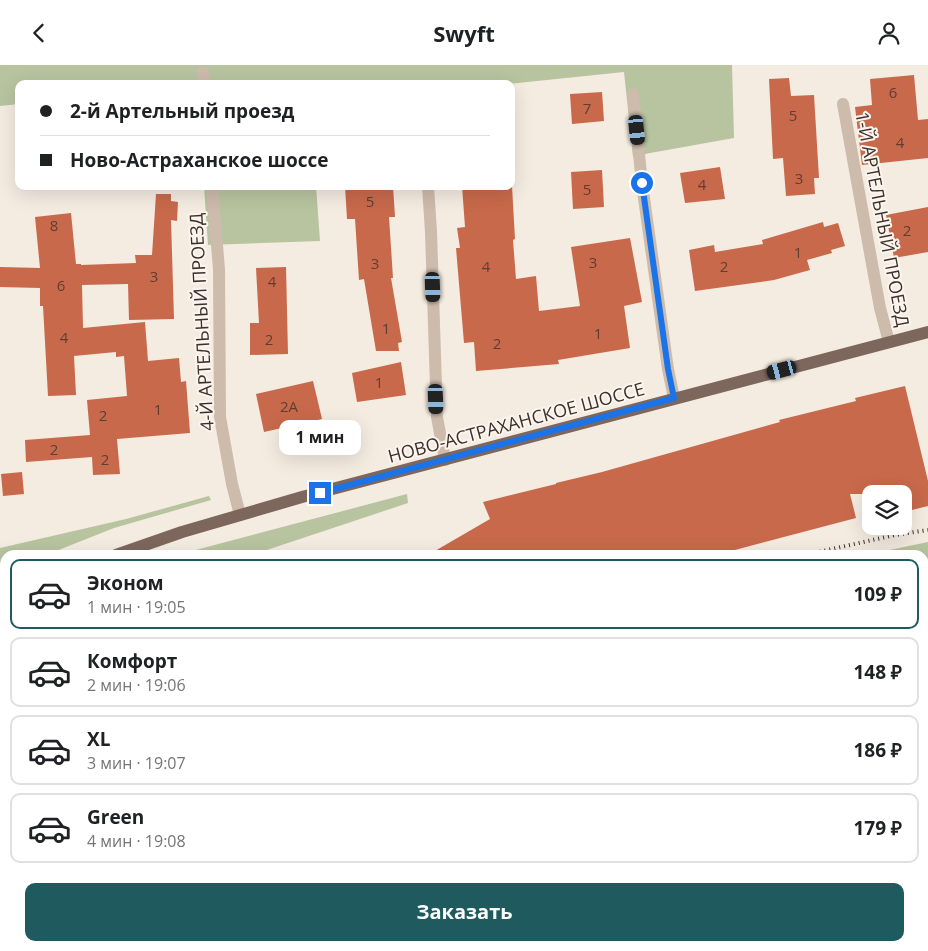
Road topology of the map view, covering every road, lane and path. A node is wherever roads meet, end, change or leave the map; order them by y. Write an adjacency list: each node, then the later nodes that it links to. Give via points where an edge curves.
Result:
1 (633, 94): 7 (street, via 642,183)
2 (843, 104): 6 (street, 1-Й АРТЕЛЬНЫЙ ПРОЕЗД)
3 (212, 190): 9 (street, 4-Й АРТЕЛЬНЫЙ ПРОЕЗД, via 219,269 220,417)
4 (428, 190): 8 (street, via 437,417)
5 (928, 331): 6 (main road, НОВО-АСТРАХАНСКОЕ ШОССЕ)
6 (889, 342): 7 (main road, НОВО-АСТРАХАНСКОЕ ШОССЕ)
7 (674, 398): 8 (main road, НОВО-АСТРАХАНСКОЕ ШОССЕ)
8 (445, 460): 9 (main road, НОВО-АСТРАХАНСКОЕ ШОССЕ)
9 (240, 515): 10 (main road, НОВО-АСТРАХАНСКОЕ ШОССЕ)
10 (130, 550)

